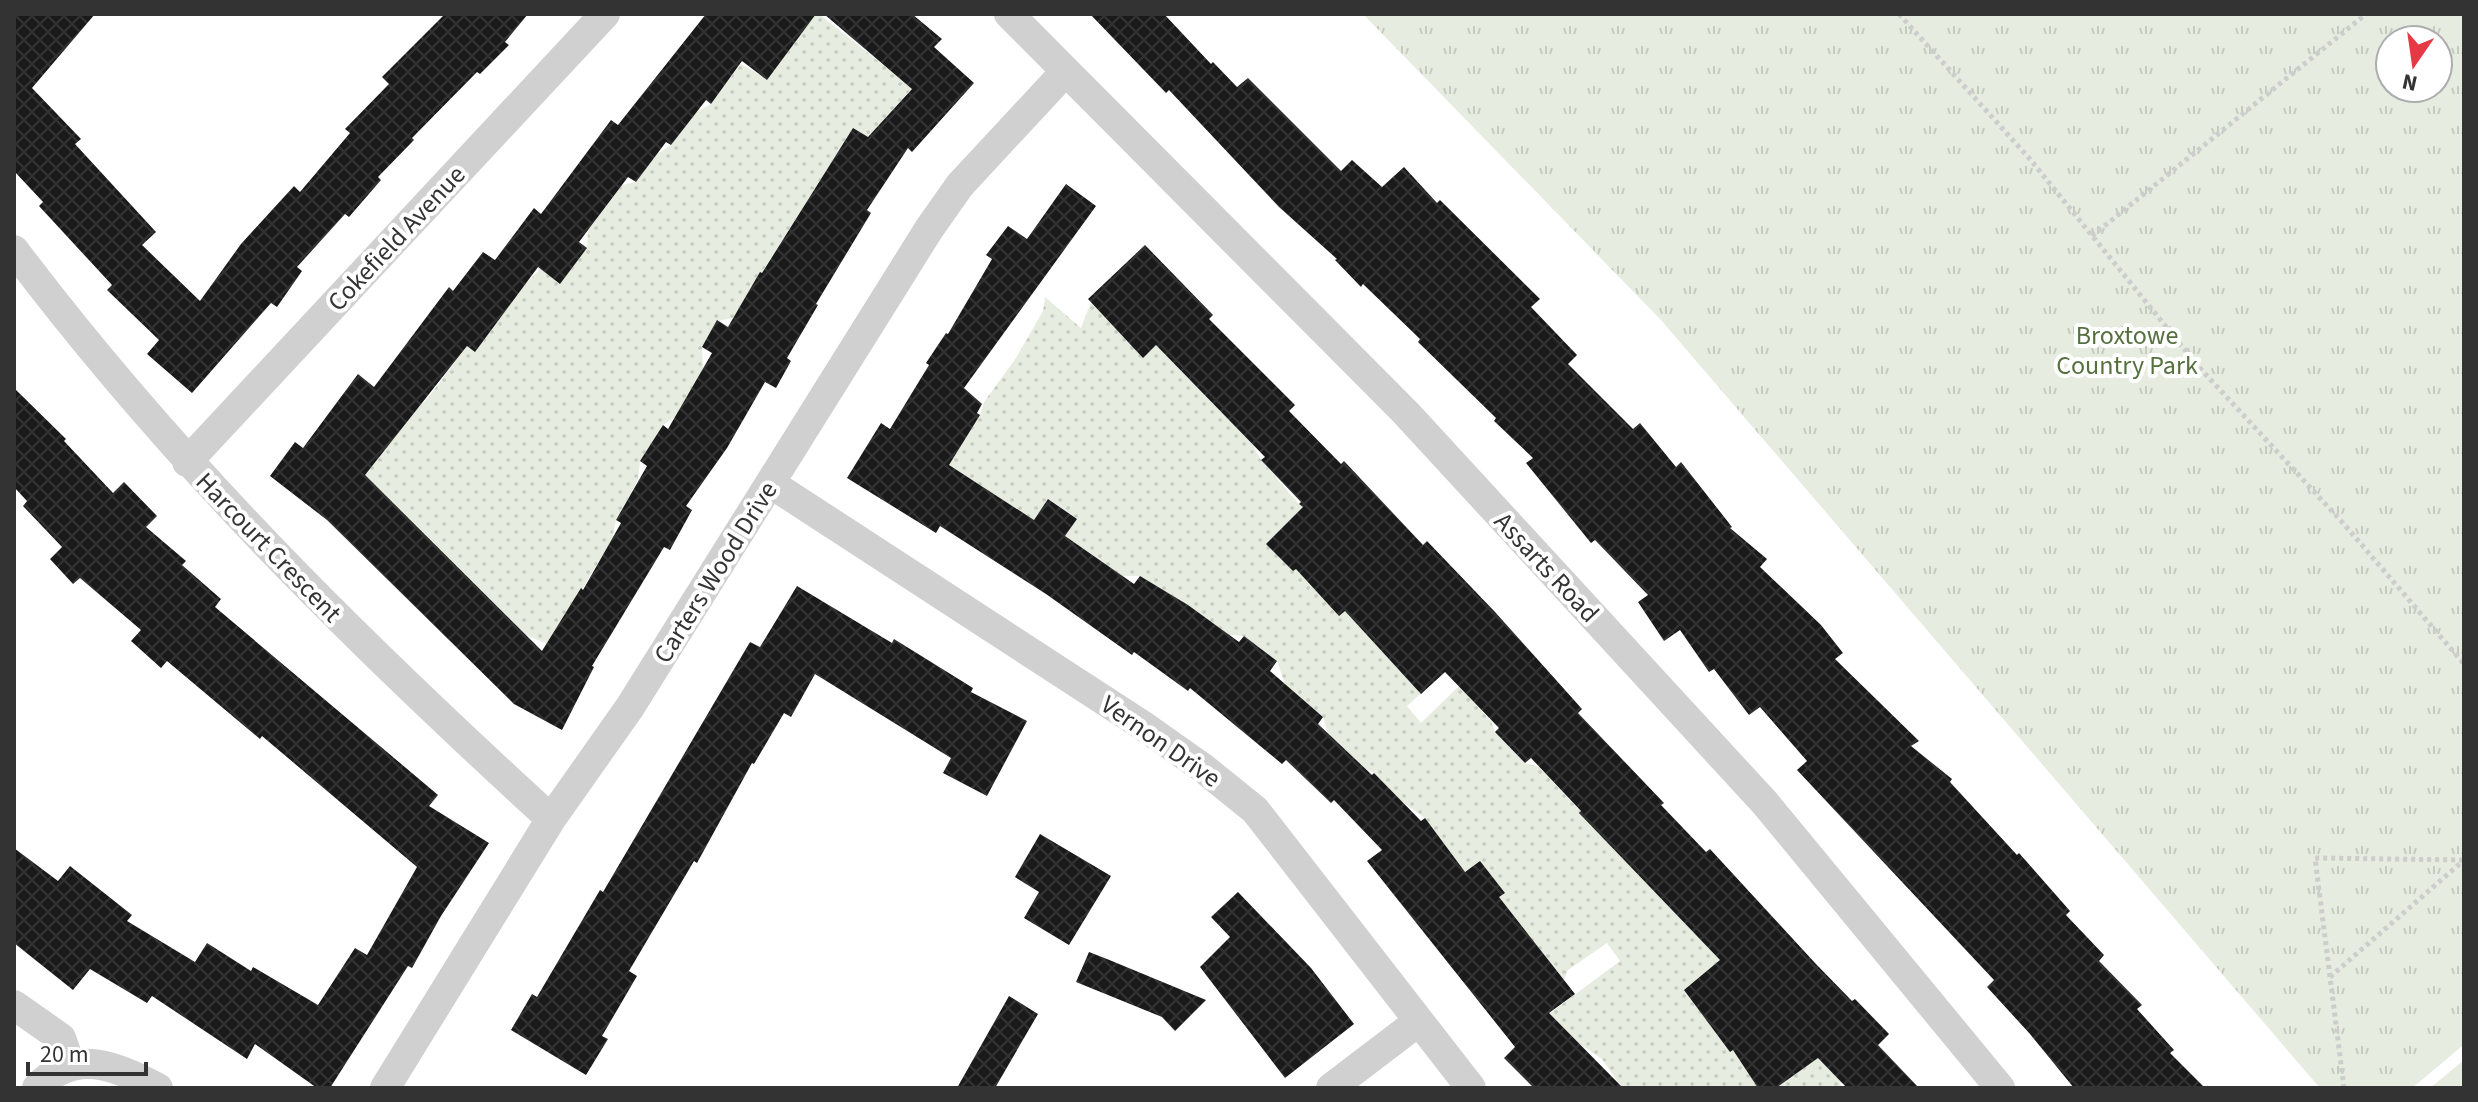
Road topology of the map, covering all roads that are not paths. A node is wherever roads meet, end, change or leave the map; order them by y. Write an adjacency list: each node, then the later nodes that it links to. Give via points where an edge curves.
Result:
1 (605, 14): 5 (street, Cokefield Avenue)
2 (1009, 14): 3 (street)
3 (1065, 72): 6 (street, Carters Wood Drive, via 960,185); 16 (street, Assarts Road, via 1406,413 1765,803)
4 (14, 250): 5 (street, Harcourt Crescent)
5 (187, 462): 7 (street, Harcourt Crescent, via 416,697)
6 (770, 483): 7 (street, Carters Wood Drive, via 630,707); 9 (street, Vernon Drive, via 1142,725 1255,810)
7 (551, 819): 13 (street, Carters Wood Drive)
8 (14, 1005): 10 (street, via 61,1038)
9 (1419, 1021): 14 (street); 15 (street, Vernon Drive)
10 (70, 1064): 11 (street, via 52,1072); 12 (street, via 102,1065)
11 (37, 1088)
12 (158, 1088)
13 (385, 1088)
14 (1331, 1088)
15 (1471, 1088)
16 (2000, 1088)

